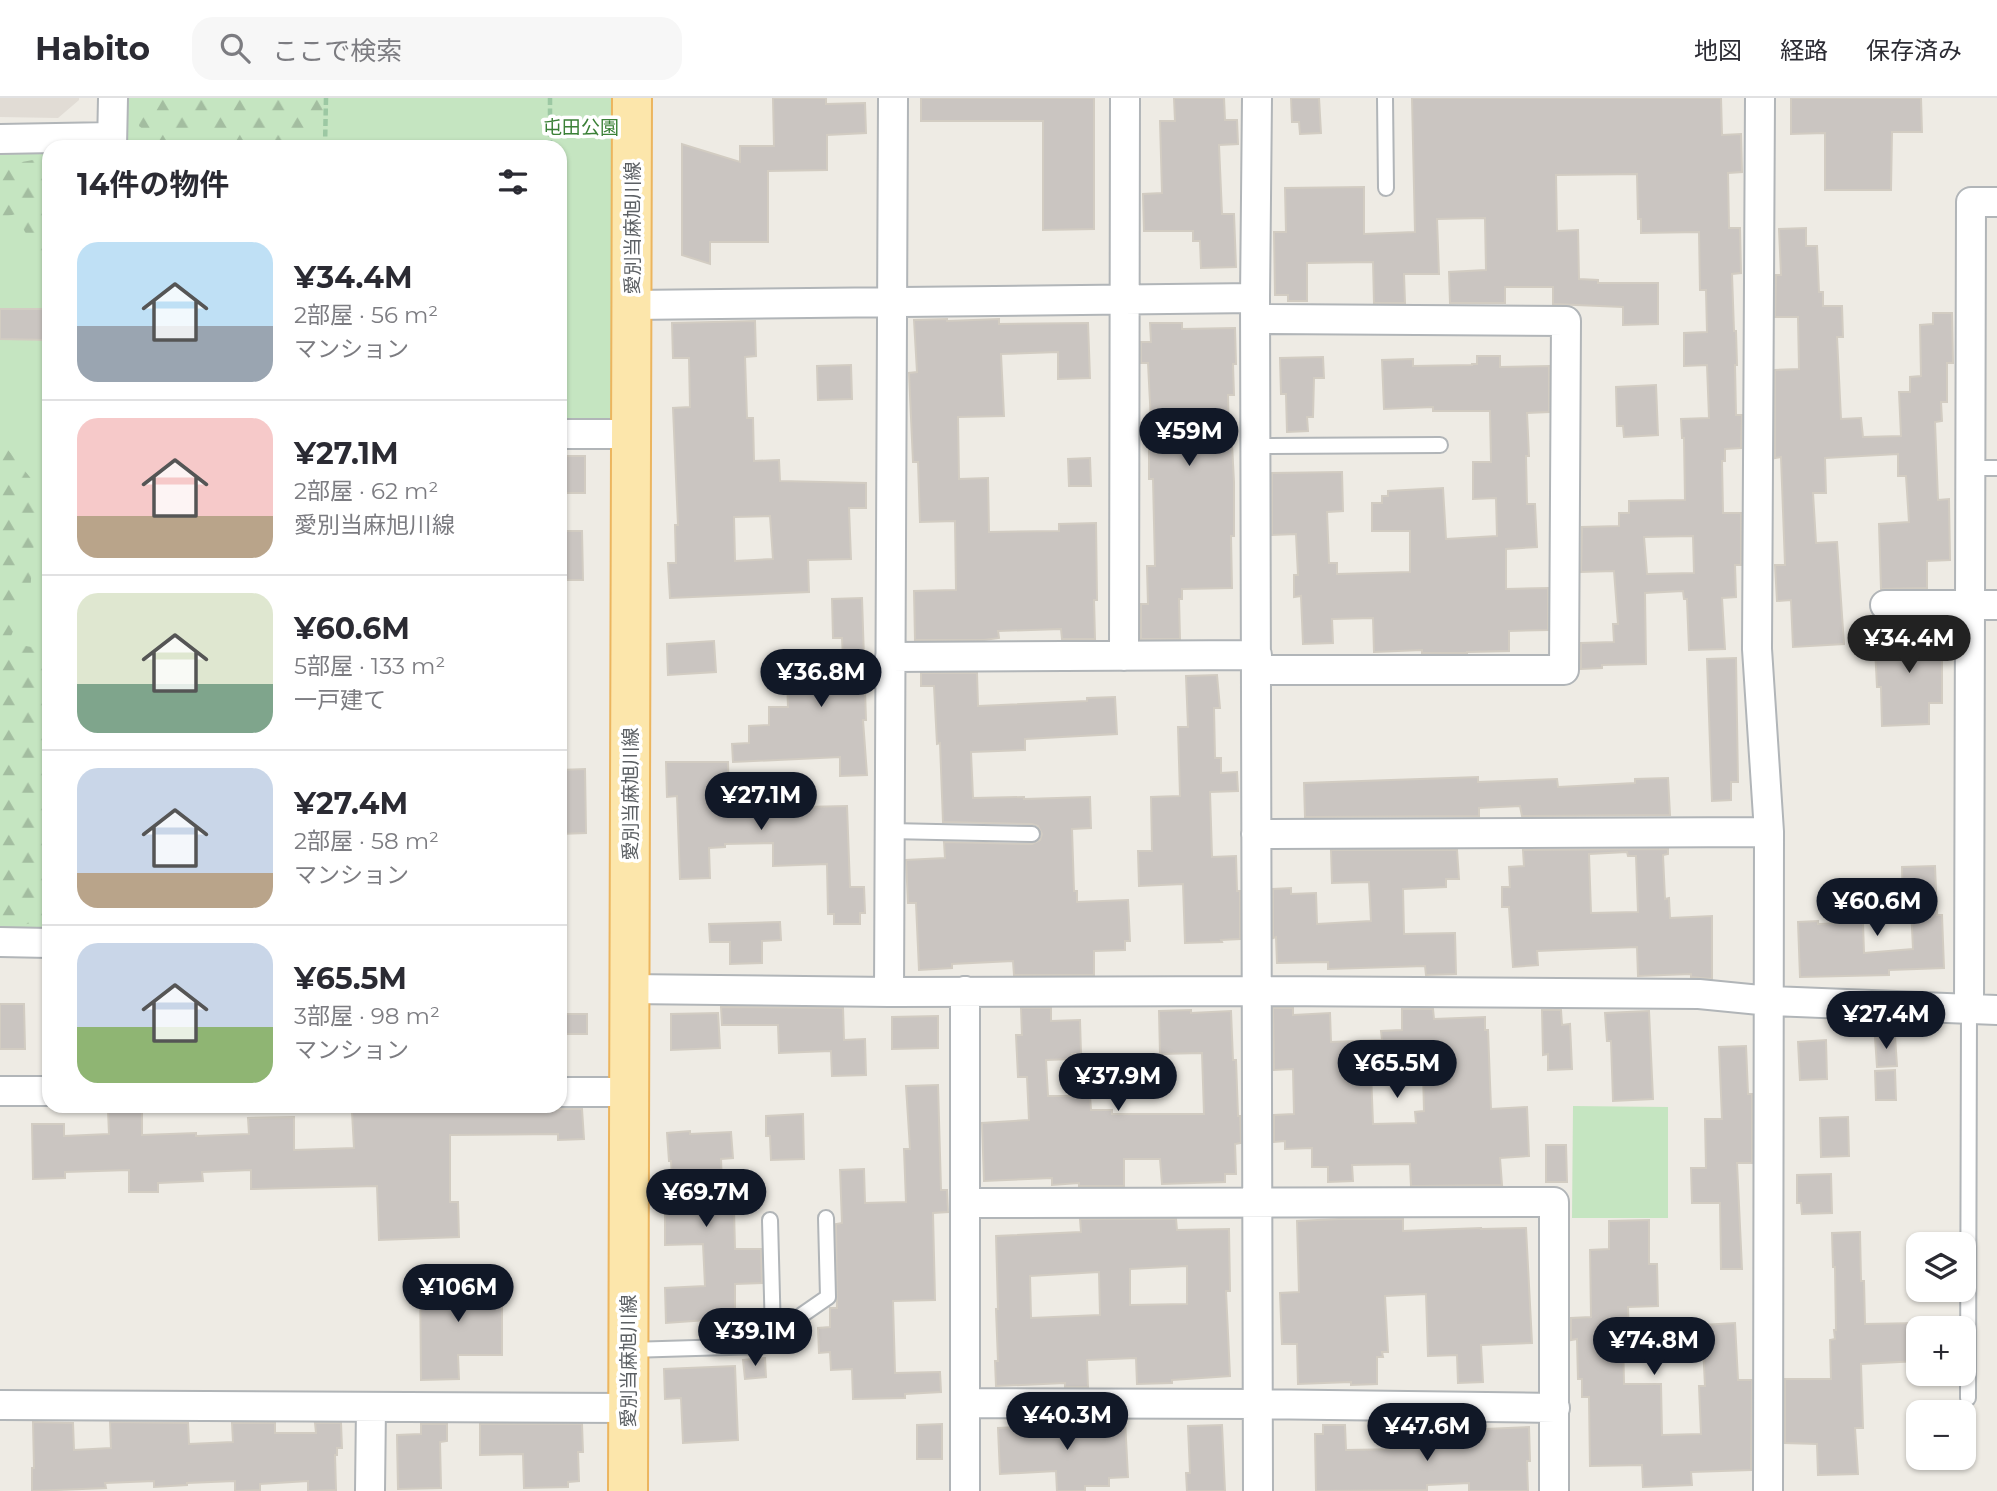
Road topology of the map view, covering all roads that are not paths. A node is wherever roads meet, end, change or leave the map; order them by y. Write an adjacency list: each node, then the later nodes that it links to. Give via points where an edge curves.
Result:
1 (113, 98): 10 (street)
2 (632, 98): 15 (main road, 愛別当麻旭川線)
3 (893, 98): 14 (street)
4 (1125, 98): 13 (street)
5 (1257, 98): 16 (street)
6 (1385, 98): 11 (lane)
7 (1760, 98): 28 (street, via 1757,649)
8 (0, 139): 9 (street)
9 (42, 140)
10 (112, 140)
11 (1386, 188)
12 (1997, 202): 21 (street, via 1971,202)
13 (1125, 300): 14 (street); 16 (street); 24 (street)
14 (892, 303): 15 (street); 25 (street)
15 (632, 305): 18 (main road, 愛別当麻旭川線)
16 (1255, 309): 19 (street); 26 (street, via 1566,321 1564,670)
17 (567, 434): 18 (street)
18 (631, 434): 33 (main road, 愛別当麻旭川線)
19 (1257, 446): 20 (lane); 26 (street)
20 (1440, 446)
21 (1984, 468): 22 (street)
22 (1984, 605): 23 (street); 38 (street)
23 (1885, 606)
24 (1124, 656): 25 (street); 26 (street)
25 (890, 657): 27 (street)
26 (1256, 662): 30 (street)
27 (890, 831): 29 (lane); 35 (street)
28 (1769, 832): 30 (street); 37 (street)
29 (1032, 834)
30 (1256, 834): 34 (street)
31 (0, 942): 32 (street)
32 (42, 943)
33 (629, 989): 35 (street); 43 (main road, 愛別当麻旭川線)
34 (1257, 991): 36 (street); 37 (street, via 1699,994); 45 (street)
35 (889, 992): 36 (street)
36 (965, 992): 44 (street)
37 (1770, 1001): 38 (street); 62 (street)
38 (1969, 1009): 39 (street); 50 (lane)
39 (1997, 1010)
40 (0, 1091): 41 (street)
41 (42, 1091)
42 (567, 1092): 43 (street)
43 (629, 1092): 49 (main road, 愛別当麻旭川線)
44 (965, 1203): 45 (street); 51 (street)
45 (1257, 1203): 52 (street); 56 (street, via 1554,1202)
46 (826, 1218): 48 (lane, via 828,1297)
47 (771, 1220): 48 (lane)
48 (773, 1335): 49 (lane, via 762,1346)
49 (628, 1350): 55 (main road, 愛別当麻旭川線)
50 (1968, 1398)
51 (965, 1403): 52 (street); 59 (street)
52 (1259, 1404): 56 (street); 60 (street)
53 (0, 1405): 54 (street)
54 (371, 1407): 55 (street); 57 (street)
55 (628, 1408): 58 (main road, 愛別当麻旭川線)
56 (1555, 1408): 61 (street)
57 (370, 1491)
58 (628, 1491)
59 (965, 1491)
60 (1258, 1491)
61 (1554, 1491)
62 (1768, 1491)

